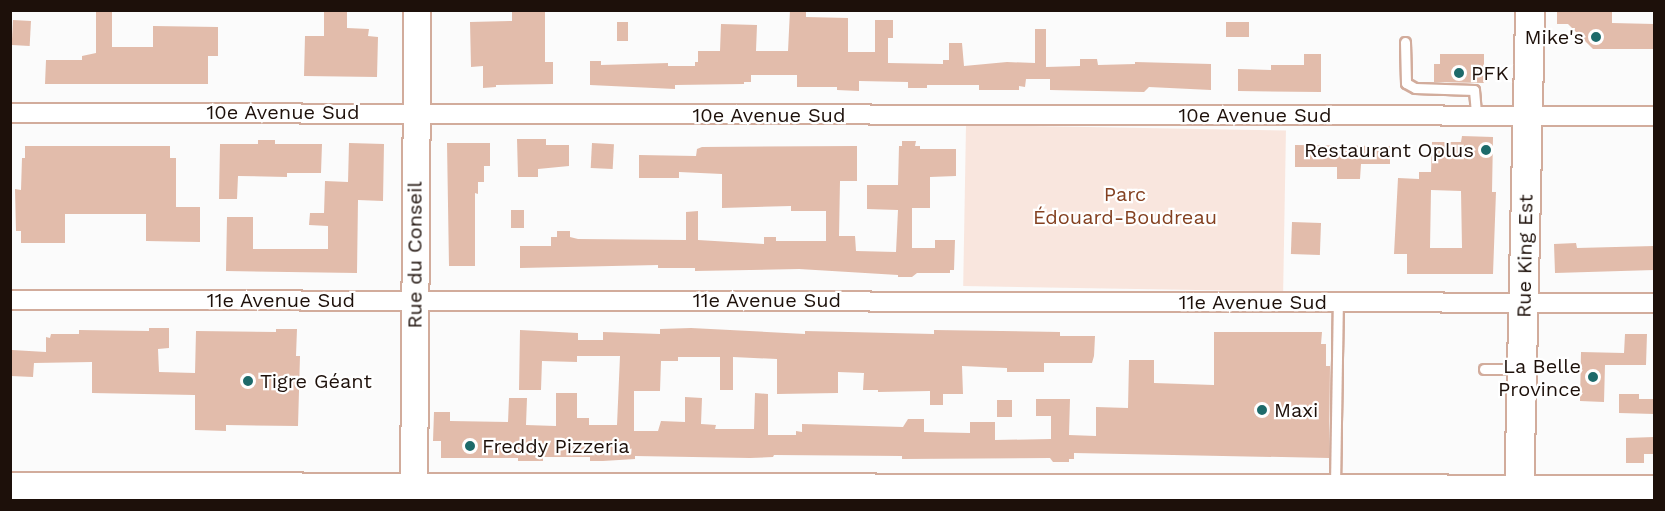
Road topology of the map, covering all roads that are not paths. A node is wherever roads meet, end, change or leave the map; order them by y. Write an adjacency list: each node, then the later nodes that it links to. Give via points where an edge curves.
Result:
1 (417, 10): 5 (main road, Rue du Conseil)
2 (1530, 10): 7 (main road, Rue King Est)
3 (1405, 42): 6 (lane, via 1406,83 1415,88 1474,90)
4 (10, 113): 5 (street, 10e Avenue Sud)
5 (416, 113): 6 (street, 10e Avenue Sud); 10 (main road, Rue du Conseil)
6 (1476, 115): 7 (street, 10e Avenue Sud)
7 (1528, 116): 8 (street, 10e Avenue Sud); 12 (main road, Rue King Est)
8 (1654, 116)
9 (10, 300): 10 (street, 11e Avenue Sud)
10 (415, 300): 11 (street, 11e Avenue Sud); 19 (main road, Rue du Conseil)
11 (1338, 302): 12 (street, 11e Avenue Sud); 17 (lane)
12 (1524, 303): 13 (street, 11e Avenue Sud); 15 (main road, Rue King Est)
13 (1654, 303)
14 (1484, 369): 15 (lane)
15 (1522, 369): 20 (main road, Rue King Est)
16 (10, 486): 19 (main road)
17 (1335, 489): 19 (main road); 20 (main road)
18 (1654, 489): 20 (main road)
19 (414, 493)
20 (1519, 495)

